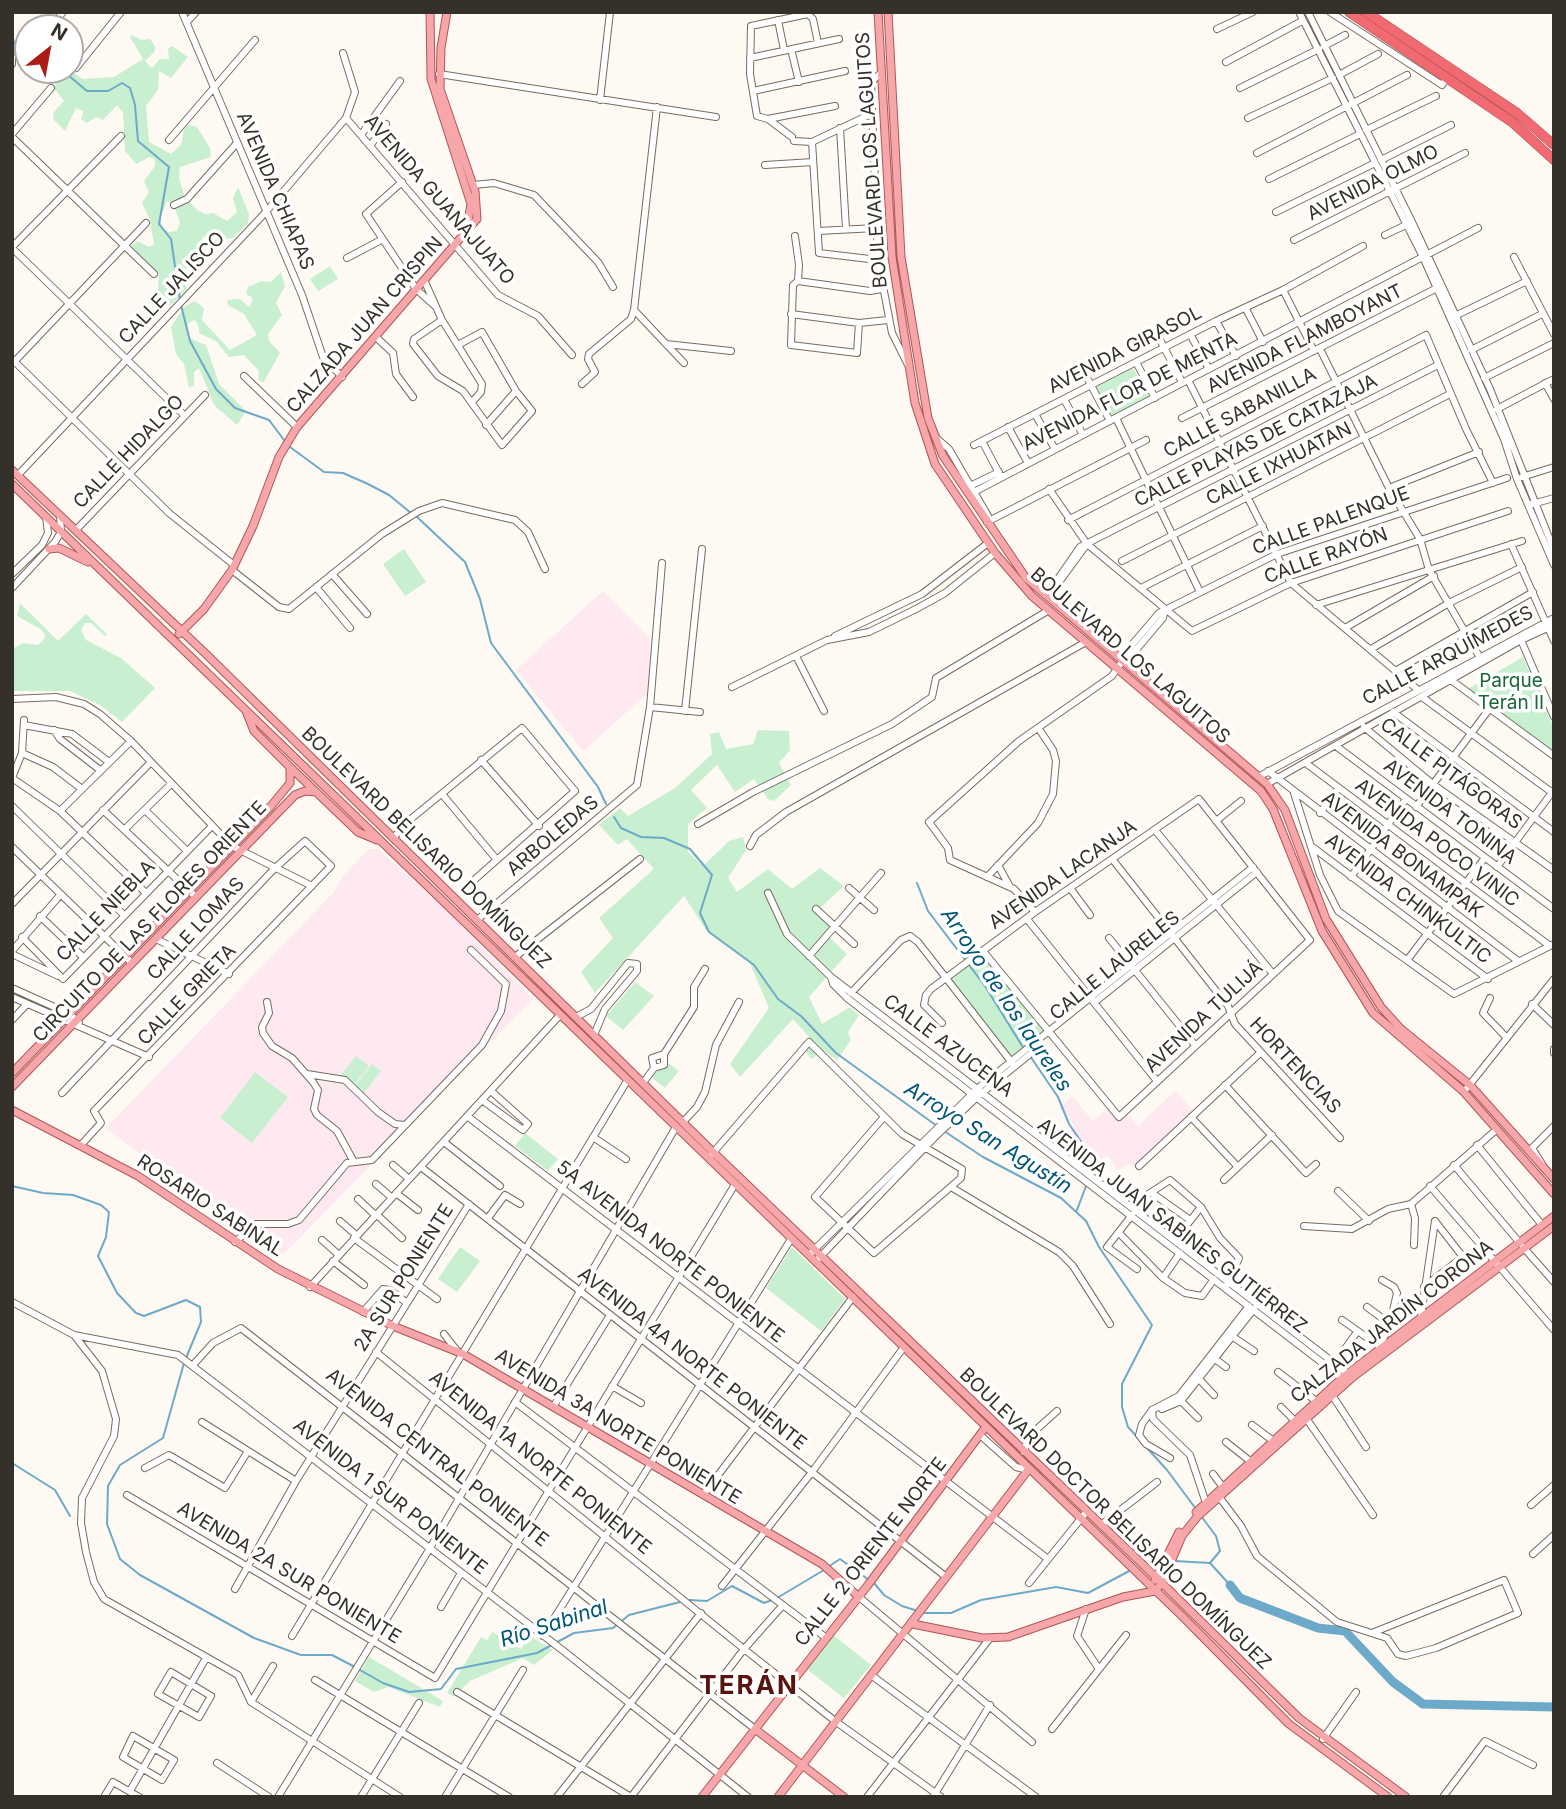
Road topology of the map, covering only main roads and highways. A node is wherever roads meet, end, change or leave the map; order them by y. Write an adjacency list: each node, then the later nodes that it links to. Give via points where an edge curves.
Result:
1 (878, 12): 8 (main road, BOULEVARD LOS LAGUITOS)
2 (888, 12): 9 (main road, BOULEVARD LOS LAGUITOS)
3 (1349, 12): 11 (highway, via 1512,122)
4 (1366, 12): 10 (highway, via 1517,113)
5 (446, 13): 7 (main road, CALZADA JUAN CRISPIN)
6 (430, 15): 7 (main road, via 435,24); 12 (main road, CALZADA JUAN CRISPIN, via 433,91 471,204)
7 (444, 23): 12 (main road, CALZADA JUAN CRISPIN, via 440,89 478,206 477,219)
8 (885, 136): 9 (main road); 25 (main road, BOULEVARD LOS LAGUITOS, via 891,257 908,366 923,434 935,464 1014,577 1261,791)
9 (894, 136): 26 (main road, BOULEVARD LOS LAGUITOS, via 901,257 933,436 1015,564 1045,595 1260,776 1285,810)
10 (1554, 145)
11 (1554, 160)
12 (463, 236): 17 (main road, CALZADA JUAN CRISPIN, via 297,427 233,568)
13 (15, 473): 17 (main road, BOULEVARD BELISARIO DOMÍNGUEZ)
14 (12, 484): 16 (main road, BOULEVARD BELISARIO DOMÍNGUEZ)
15 (50, 549): 16 (main road, via 71,553)
16 (98, 568): 18 (main road, BOULEVARD BELISARIO DOMÍNGUEZ)
17 (182, 632): 18 (main road, CALZADA JUAN CRISPIN); 22 (main road, BOULEVARD BELISARIO DOMÍNGUEZ)
18 (172, 638): 19 (main road, BOULEVARD BELISARIO DOMÍNGUEZ)
19 (246, 710): 20 (main road, via 254,731); 23 (main road, BOULEVARD BELISARIO DOMÍNGUEZ)
20 (290, 766): 21 (main road); 27 (main road, via 287,788)
21 (316, 792): 23 (main road, via 358,832); 27 (main road, CIRCUITO DE LAS FLORES ORIENTE, via 295,795 156,939)
22 (395, 841): 24 (main road); 31 (main road, BOULEVARD BELISARIO DOMÍNGUEZ, via 643,1083)
23 (382, 842): 24 (main road, BOULEVARD BELISARIO DOMÍNGUEZ)
24 (391, 850): 31 (main road, BOULEVARD BELISARIO DOMÍNGUEZ, via 626,1081)
25 (1292, 858): 26 (main road); 34 (main road, BOULEVARD LOS LAGUITOS, via 1322,931 1373,1013 1463,1091)
26 (1303, 858): 33 (main road, BOULEVARD LOS LAGUITOS, via 1328,923 1390,1018 1470,1085)
27 (129, 960): 28 (main road); 29 (main road, CIRCUITO DE LAS FLORES ORIENTE, via 77,1023)
28 (12, 1073)
29 (12, 1087)
30 (12, 1110): 39 (main road, ROSARIO SABINAL, via 138,1177 310,1287)
31 (679, 1125): 32 (main road, BOULEVARD BELISARIO DOMÍNGUEZ)
32 (710, 1156): 37 (main road, BOULEVARD BELISARIO DOMÍNGUEZ); 37 (main road, BOULEVARD BELISARIO DOMÍNGUEZ, via 734,1186)
33 (1554, 1179)
34 (1553, 1195)
35 (1554, 1215): 36 (main road, CALZADA JARDÍN CORONA)
36 (1550, 1229): 38 (main road, CALZADA JARDÍN CORONA)
37 (815, 1255): 41 (main road, BOULEVARD DOCTOR BELISARIO DOMÍNGUEZ); 42 (main road, BOULEVARD DOCTOR BELISARIO DOMÍNGUEZ)
38 (1454, 1295): 40 (main road, CALZADA JARDÍN CORONA); 40 (main road, CALZADA JARDÍN CORONA, via 1379,1348)
39 (393, 1326): 50 (main road, AVENIDA 3A NORTE PONIENTE, via 460,1353 523,1389 822,1564)
40 (1347, 1378): 45 (main road, CALZADA JARDÍN CORONA, via 1294,1420); 45 (main road, CALZADA JARDÍN CORONA)
41 (985, 1428): 43 (main road, BOULEVARD DOCTOR BELISARIO DOMÍNGUEZ); 50 (main road, CALLE 2 ORIENTE NORTE)
42 (1024, 1452): 43 (main road); 44 (main road, BOULEVARD DOCTOR BELISARIO DOMÍNGUEZ)
43 (1028, 1470): 44 (main road); 48 (main road, BOULEVARD DOCTOR BELISARIO DOMÍNGUEZ); 51 (main road)
44 (1045, 1473): 47 (main road, BOULEVARD DOCTOR BELISARIO DOMÍNGUEZ)
45 (1204, 1507): 46 (main road, CALZADA JARDÍN CORONA, via 1179,1532)
46 (1166, 1568): 47 (main road, CALZADA JARDÍN CORONA); 49 (main road)
47 (1157, 1578): 48 (main road, CALZADA JARDÍN CORONA); 49 (main road, BOULEVARD DOCTOR BELISARIO DOMÍNGUEZ)
48 (1149, 1588): 51 (main road, via 1025,1633 990,1638); 57 (main road, BOULEVARD DOCTOR BELISARIO DOMÍNGUEZ, via 1289,1724)
49 (1176, 1596): 58 (main road, BOULEVARD DOCTOR BELISARIO DOMÍNGUEZ, via 1323,1739)
50 (859, 1597): 52 (main road, CALLE 2 ORIENTE NORTE)
51 (913, 1622): 53 (main road)
52 (755, 1729): 53 (main road); 54 (main road, CALLE 2 ORIENTE NORTE)
53 (801, 1765): 55 (main road); 56 (main road)
54 (702, 1797)
55 (778, 1797)
56 (844, 1797)
57 (1388, 1797)
58 (1406, 1797)

